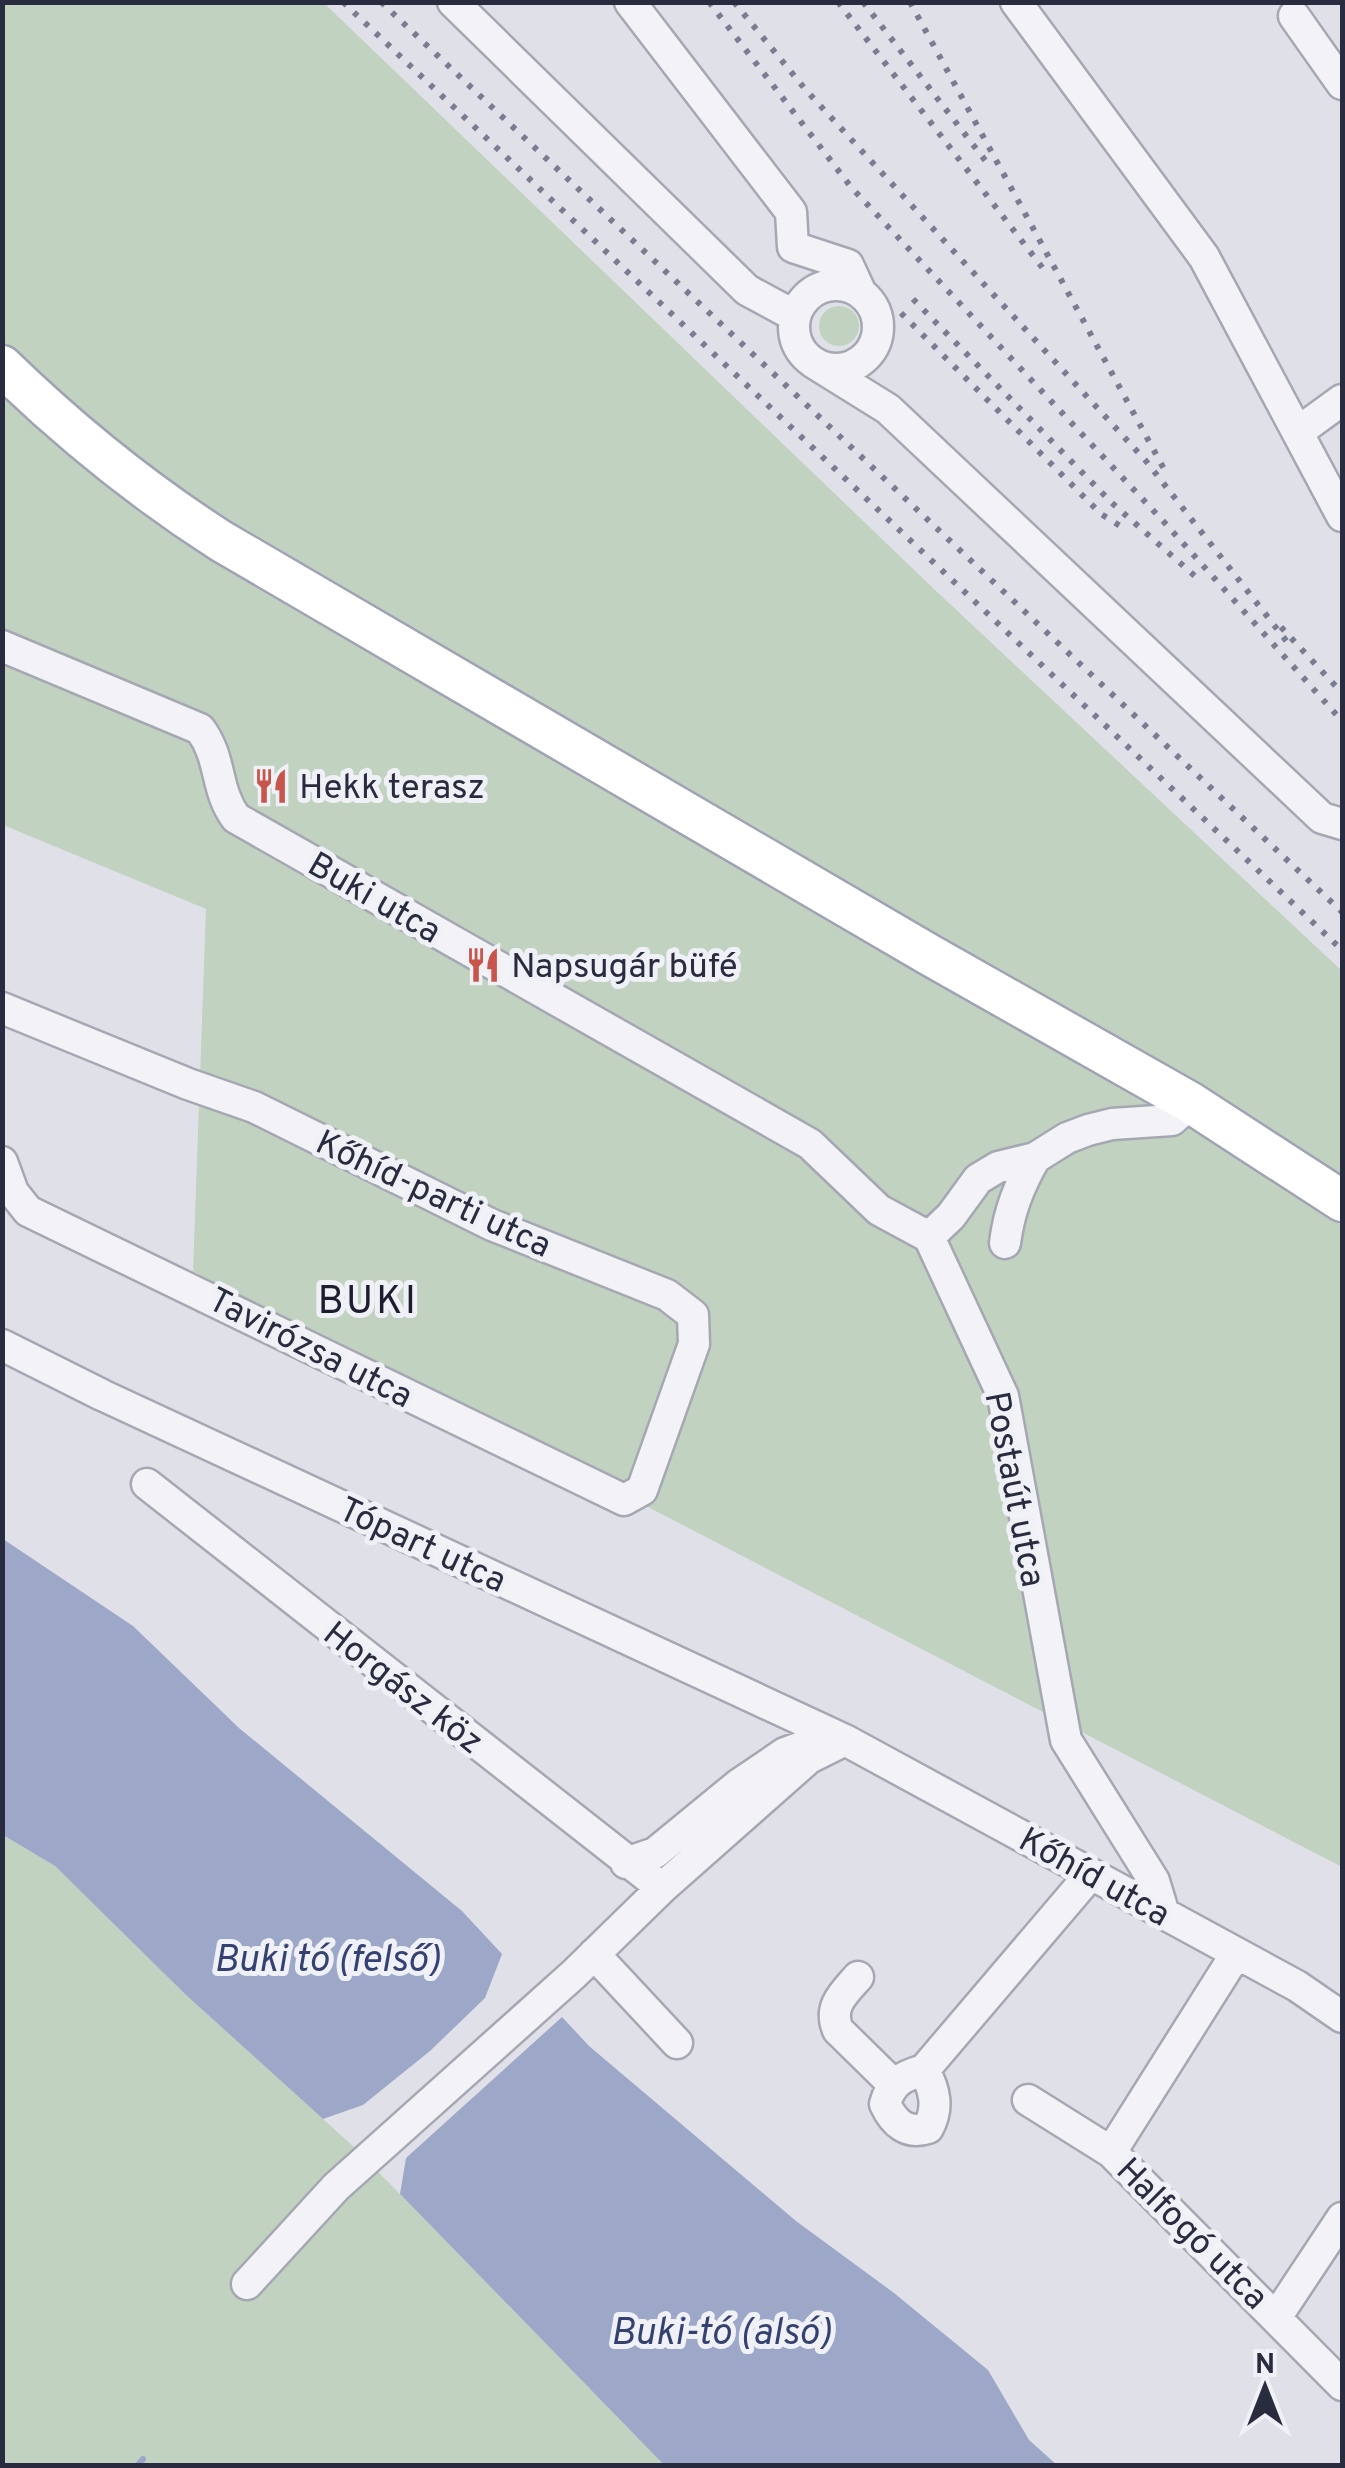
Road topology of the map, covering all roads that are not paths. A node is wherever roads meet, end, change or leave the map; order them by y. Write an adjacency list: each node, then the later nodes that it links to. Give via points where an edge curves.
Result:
1 (453, 2): 7 (street, via 747,290)
2 (630, 2): 6 (street, via 791,212 793,246 848,265)
3 (1019, 4): 13 (street, via 1204,257)
4 (1297, 7): 5 (street)
5 (1342, 84)
6 (861, 293): 7 (street, via 822,287); 8 (street, via 876,316)
7 (795, 316): 9 (street, via 796,342)
8 (874, 344): 9 (street, via 855,364 827,368); 12 (street)
9 (814, 362): 12 (street)
10 (2, 366): 18 (main road, via 172,510 221,541)
11 (1342, 400): 13 (street)
12 (888, 409): 16 (street, via 1322,818)
13 (1298, 432): 14 (street)
14 (1342, 516)
15 (2, 646): 23 (street, Buki utca, via 200,729 213,746 224,802 236,818 810,1144 879,1210)
16 (1342, 824)
17 (2, 1008): 26 (street, Kőhíd-parti utca, via 254,1107 492,1225 667,1295 692,1315 694,1344)
18 (1191, 1103): 19 (street, via 1172,1120 1088,1130); 21 (main road)
19 (1035, 1158): 22 (street, via 998,1166 978,1179); 22 (street, via 1008,1217 1005,1243 981,1220)
20 (2, 1162): 26 (street, Tavirózsa utca, via 28,1210 624,1500)
21 (1342, 1201)
22 (951, 1216): 23 (street)
23 (929, 1237): 31 (street, Postaút utca, via 1003,1396 1066,1740 1154,1880)
24 (2, 1344): 27 (street, Tópart utca)
25 (147, 1484): 28 (street, Horgász köz)
26 (642, 1490)
27 (845, 1740): 28 (street, via 785,1753 655,1853); 29 (street, Kőhíd utca); 30 (street, via 809,1758)
28 (626, 1863): 30 (street, Horgász köz)
29 (1090, 1874): 31 (street, Kőhíd utca); 37 (street)
30 (662, 1888): 32 (street)
31 (1164, 1914): 33 (street, Kőhíd utca)
32 (594, 1954): 36 (street); 42 (street, via 336,2186)
33 (1236, 1954): 35 (street, Kőhíd utca); 40 (street)
34 (858, 1977): 38 (street, via 833,2018)
35 (1342, 2017)
36 (677, 2044)
37 (924, 2070): 38 (street); 38 (street, via 935,2102 928,2128 916,2132 892,2118 885,2104)
38 (894, 2085)
39 (1028, 2100): 40 (street, Halfogó utca)
40 (1111, 2152): 43 (street, Halfogó utca)
41 (1342, 2218): 43 (street)
42 (246, 2284)
43 (1277, 2316): 44 (street, Halfogó utca)
44 (1342, 2385)

